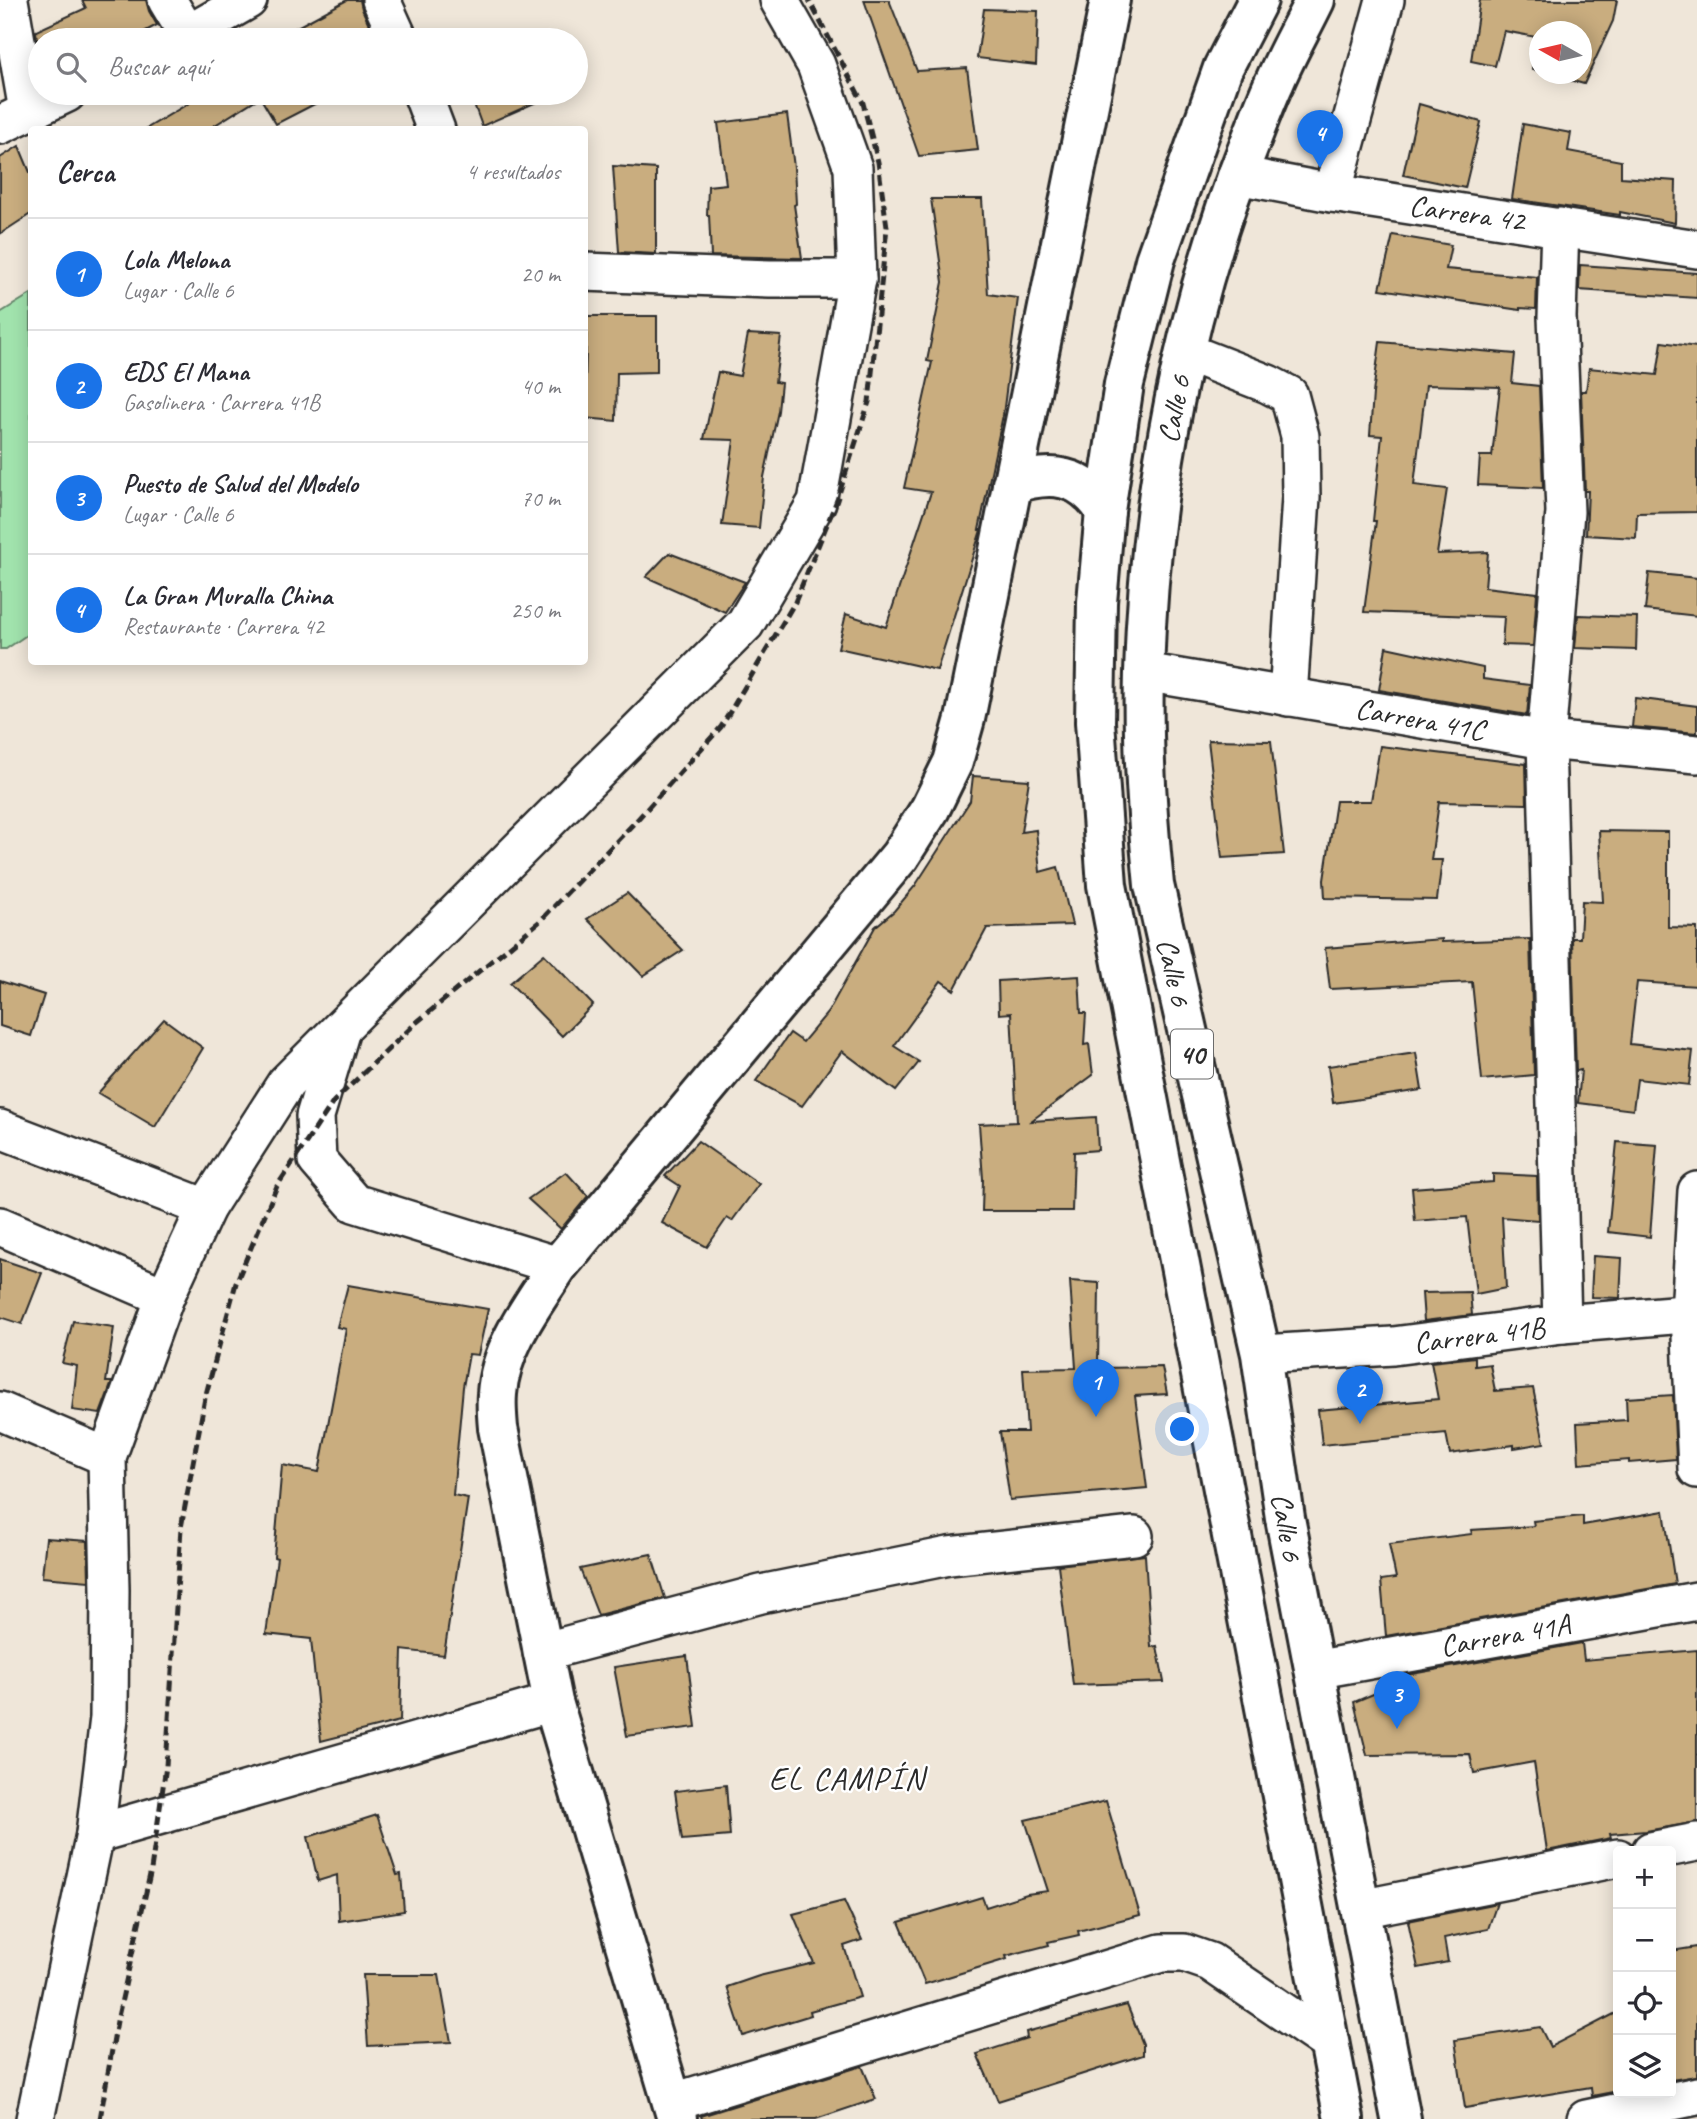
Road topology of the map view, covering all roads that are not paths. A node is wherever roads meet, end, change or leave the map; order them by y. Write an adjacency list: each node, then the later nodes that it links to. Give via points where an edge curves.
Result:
1 (9, 0): 15 (street)
2 (167, 0): 10 (street)
3 (248, 0): 11 (street)
4 (381, 0): 12 (street)
5 (779, 0): 22 (street, via 816,65 853,168)
6 (1110, 0): 24 (main road)
7 (1258, 0): 25 (main road, Calle 6 / 40, via 1223,68 1154,260 1124,384)
8 (1315, 0): 17 (main road, Calle 6 / 40, via 1274,82)
9 (1385, 0): 18 (street)
10 (179, 28)
11 (200, 28)
12 (394, 28)
13 (42, 105): 15 (street)
14 (427, 105): 16 (street)
15 (14, 118)
16 (434, 126)
17 (1237, 175): 18 (street, Carrera 42); 23 (main road, Calle 6 / 40, via 1210,256)
18 (1332, 193): 19 (street, Carrera 42)
19 (1560, 227): 20 (street, Carrera 42); 28 (street, via 1557,317 1566,512)
20 (1697, 249)
21 (588, 272): 22 (street)
22 (857, 279): 30 (street, via 817,502 745,624)
23 (1186, 352): 26 (main road, Calle 6 / 40, via 1168,431 1150,569); 27 (street, via 1289,395 1300,436 1300,497)
24 (1012, 484): 25 (main road, via 1034,477 1077,483 1096,496); 35 (main road, via 965,719 953,762 930,809 900,856)
25 (1105, 511): 53 (main road, Calle 6 / 40, via 1097,602 1095,722 1107,885)
26 (1144, 672): 27 (street, Carrera 41C); 39 (main road, Calle 6 / 40, via 1154,885)
27 (1288, 696): 28 (street, Carrera 41C)
28 (1546, 740): 29 (street, Carrera 41C); 38 (street)
29 (1697, 754)
30 (342, 1028): 33 (street, via 286,1083); 35 (street, via 315,1116 317,1160 354,1203)
31 (0, 1129): 33 (street)
32 (1697, 1191): 37 (street)
33 (205, 1208): 36 (street)
34 (0, 1226): 36 (street)
35 (558, 1266): 45 (main road, via 513,1337 497,1393 498,1428)
36 (165, 1297): 41 (street)
37 (1693, 1314): 38 (street, Carrera 41B); 42 (street)
38 (1562, 1324): 39 (street, Carrera 41B, via 1393,1346)
39 (1261, 1354): 46 (main road, Calle 6 / 40, via 1284,1518)
40 (0, 1411): 41 (street)
41 (107, 1457): 48 (street, via 109,1718)
42 (1697, 1469)
43 (1134, 1536): 45 (street, via 949,1556 761,1594)
44 (1697, 1601): 46 (street, Carrera 41A)
45 (542, 1652): 47 (main road)
46 (1314, 1670): 52 (main road, Calle 6 / 40)
47 (553, 1702): 48 (street); 55 (main road)
48 (95, 1833): 56 (street)
49 (1697, 1842): 50 (street)
50 (1676, 1846)
51 (1613, 1859): 52 (street)
52 (1360, 1909): 58 (main road, Calle 6 / 40)
53 (1329, 2043): 55 (street, via 1210,1962 1184,1953 1161,1953); 57 (main road, Calle 6 / 40)
54 (1697, 2096): 59 (street)
55 (676, 2111)
56 (35, 2119)
57 (1344, 2119)
58 (1401, 2119)
59 (1586, 2119)

